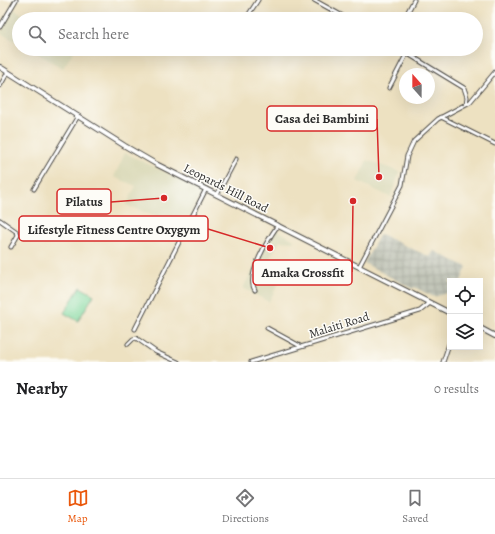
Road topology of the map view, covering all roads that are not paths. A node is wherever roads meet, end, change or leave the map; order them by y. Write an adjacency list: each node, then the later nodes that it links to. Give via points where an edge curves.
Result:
1 (16, 0): 8 (street)
2 (258, 0): 5 (street)
3 (314, 0): 6 (street)
4 (414, 0): 7 (street)
5 (250, 12)
6 (335, 12)
7 (408, 12)
8 (0, 26)
9 (405, 56): 15 (street)
10 (412, 56): 16 (street, via 464,88)
11 (0, 67): 12 (main road, Leopards Hill Road)
12 (8, 72): 14 (street); 17 (main road, Leopards Hill Road)
13 (495, 72): 16 (street)
14 (0, 86)
15 (389, 88)
16 (466, 104): 18 (street)
17 (78, 116): 21 (main road, Leopards Hill Road, via 134,152); 22 (street)
18 (440, 117): 19 (street); 27 (street, via 412,144 407,156 402,185)
19 (495, 144)
20 (236, 159): 23 (street)
21 (206, 189): 23 (main road, Leopards Hill Road); 32 (street)
22 (34, 190)
23 (217, 195): 25 (main road, Leopards Hill Road)
24 (0, 220): 26 (street, via 17,232 18,235)
25 (278, 225): 27 (main road, Leopards Hill Road); 28 (street, via 256,267 252,282)
26 (11, 246)
27 (359, 267): 29 (main road, Leopards Hill Road)
28 (255, 290)
29 (430, 303): 30 (main road, Leopards Hill Road); 36 (street, Malaiti Road, via 420,311)
30 (447, 312)
31 (267, 328): 36 (street)
32 (134, 329)
33 (483, 330): 34 (main road)
34 (495, 336)
35 (128, 344): 38 (street, via 136,338 156,352)
36 (300, 346): 39 (street, Malaiti Road)
37 (447, 350): 40 (street)
38 (178, 362)
39 (250, 362)
40 (443, 362)

